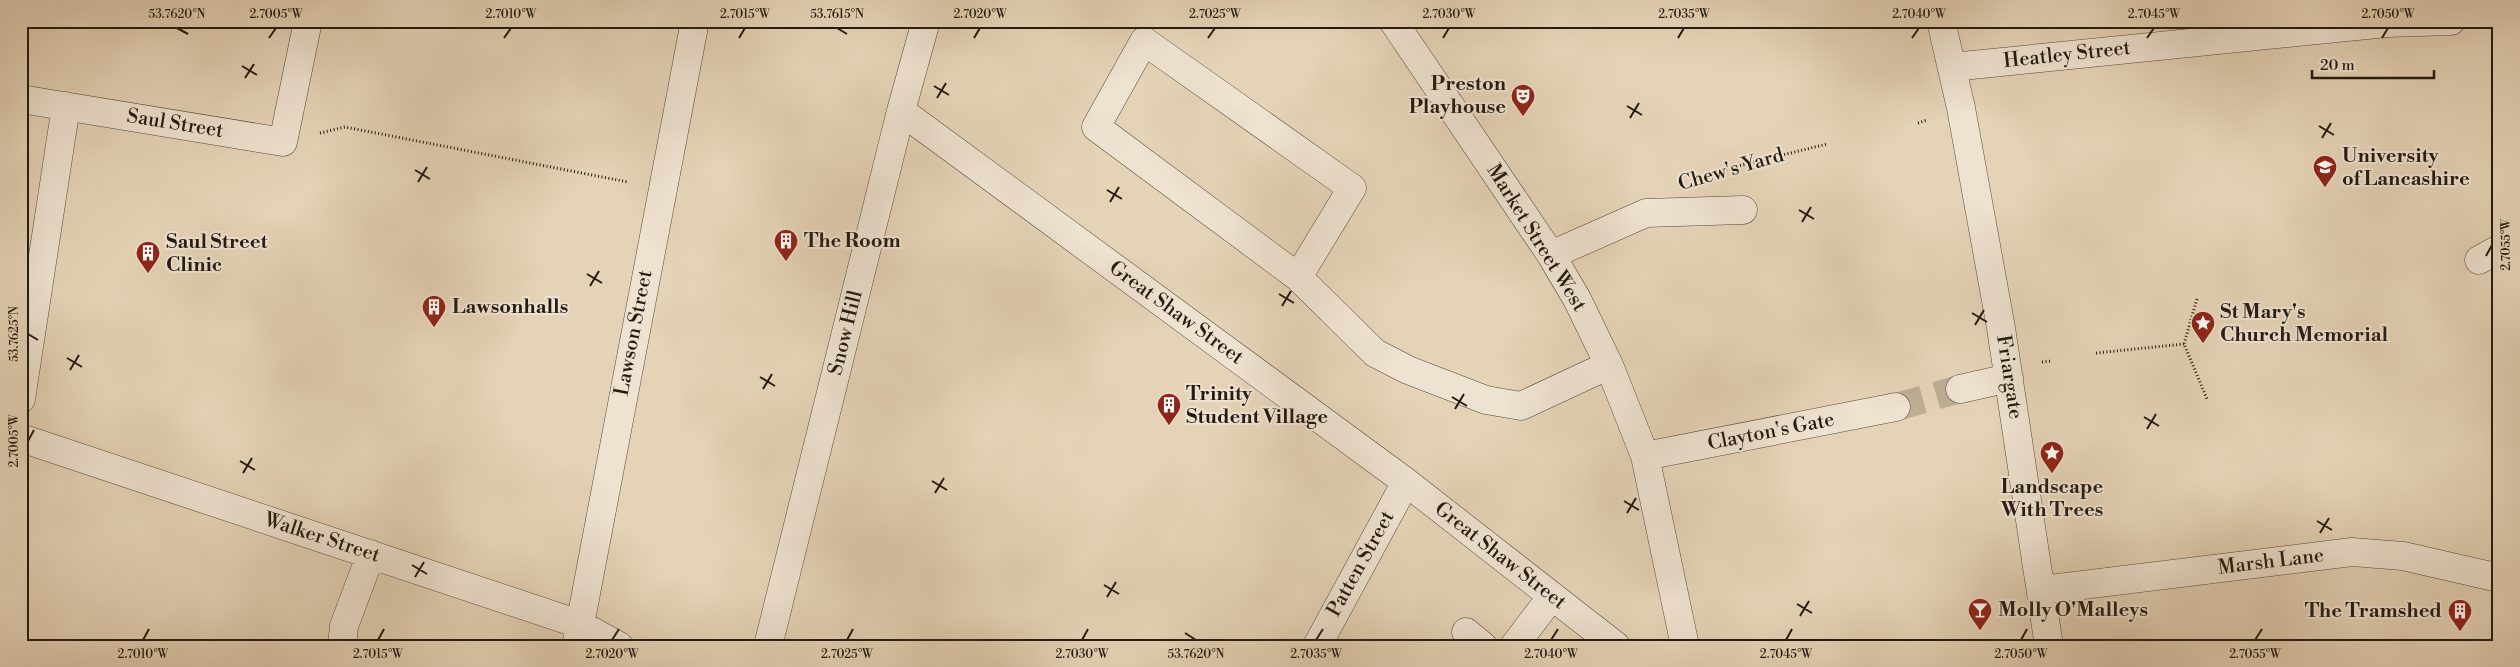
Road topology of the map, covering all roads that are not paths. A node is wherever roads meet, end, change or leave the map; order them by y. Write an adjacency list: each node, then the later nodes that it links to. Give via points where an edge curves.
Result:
1 (308, 21): 10 (street, Saul Street, via 284,142)
2 (695, 21): 27 (street, Lawson Street)
3 (926, 21): 11 (street, Snow Hill)
4 (1393, 21): 13 (street, Market Street West)
5 (1941, 21): 8 (street, Friargate)
6 (2452, 21): 7 (street, Heatley Street)
7 (2387, 22): 8 (street, Heatley Street)
8 (1952, 67): 16 (street, Friargate)
9 (21, 98): 10 (street, Saul Street)
10 (66, 106): 18 (street)
11 (901, 111): 22 (street, Great Shaw Street); 30 (street, Snow Hill)
12 (1743, 210): 13 (street, Chew's Yard, via 1646,213)
13 (1551, 255): 15 (street, Market Street West)
14 (1298, 277): 14 (street, via 1096,127 1144,41 1352,188); 15 (street, via 1375,352 1408,370 1486,400 1521,406)
15 (1609, 365): 21 (street, Market Street West)
16 (2009, 378): 17 (street); 25 (street, Friargate)
17 (1960, 389)
18 (21, 398)
19 (1896, 407): 21 (street, Clayton's Gate)
20 (21, 438): 23 (street, Walker Street)
21 (1645, 456): 34 (street, Market Street West)
22 (1406, 482): 26 (street, Great Shaw Street); 31 (street, Patten Street)
23 (371, 554): 27 (street, Walker Street); 28 (street, via 344,626)
24 (2499, 578): 25 (street, Marsh Lane, via 2403,556 2352,552)
25 (2042, 590): 35 (street, Friargate)
26 (1552, 596): 32 (street); 33 (street, Great Shaw Street)
27 (577, 635): 29 (street, Walker Street)
28 (342, 646)
29 (619, 646)
30 (768, 646)
31 (1317, 646)
32 (1514, 646)
33 (1616, 646)
34 (1685, 646)
35 (2049, 646)

